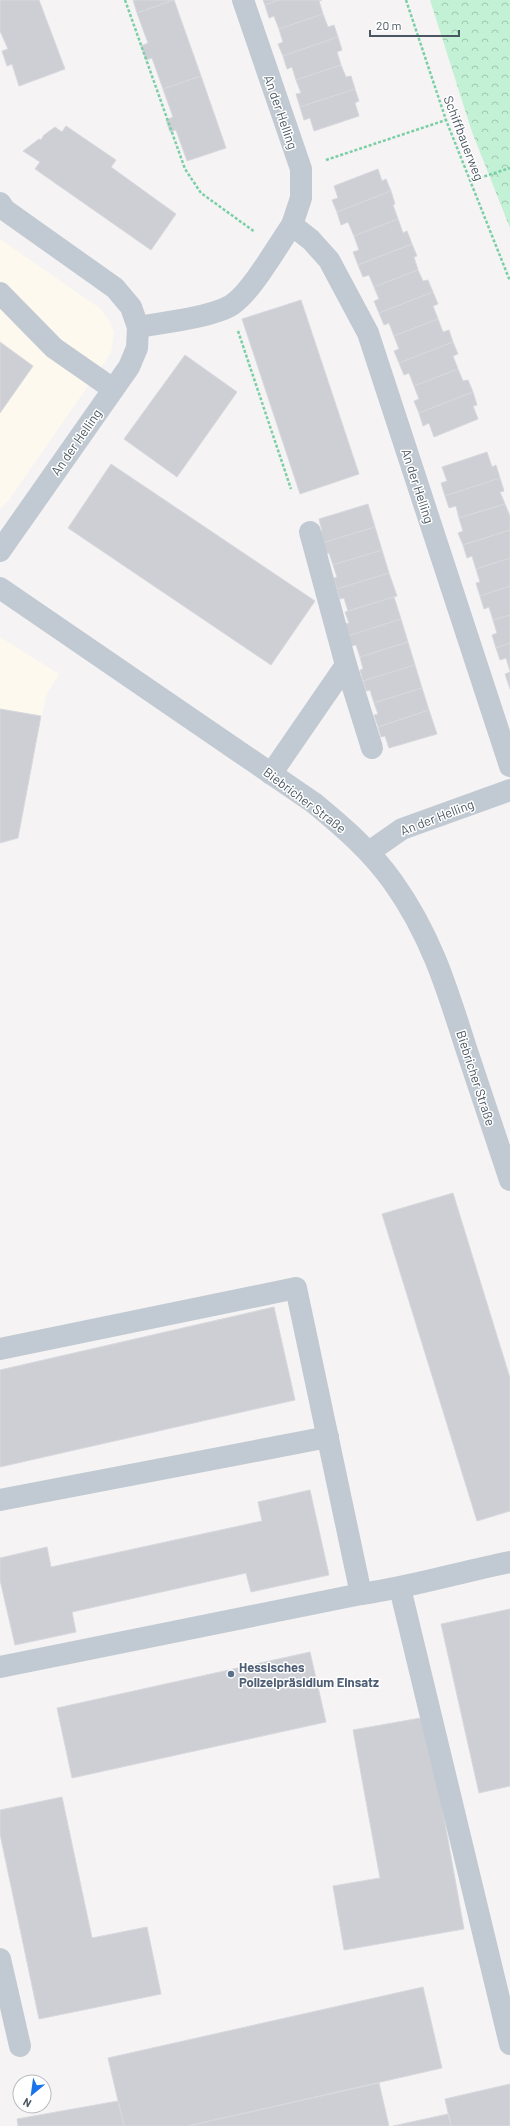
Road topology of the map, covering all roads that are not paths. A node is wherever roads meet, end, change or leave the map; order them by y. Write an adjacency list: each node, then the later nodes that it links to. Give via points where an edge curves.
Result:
1 (243, 0): 3 (street, An der Helling, via 301,169 301,198)
2 (0, 203): 5 (street, An der Helling, via 5,210 115,288 131,307)
3 (292, 225): 5 (street, An der Helling, via 245,292 229,306 213,312); 12 (street, An der Helling, via 311,240 329,260 368,333)
4 (0, 293): 6 (street, via 54,348)
5 (138, 327): 6 (street, An der Helling, via 137,348)
6 (113, 389): 8 (street, An der Helling)
7 (310, 532): 10 (street)
8 (0, 551)
9 (0, 588): 13 (street, Biebricher Straße)
10 (346, 665): 11 (street); 13 (street)
11 (372, 748)
12 (510, 766)
13 (271, 774): 15 (street, Biebricher Straße, via 314,803)
14 (510, 790): 15 (street, An der Helling, via 402,829)
15 (369, 852): 16 (street, Biebricher Straße, via 412,909 439,964)
16 (510, 1180)
17 (0, 1349): 18 (street, via 296,1288)
18 (328, 1437): 19 (street); 22 (street)
19 (0, 1500)
20 (510, 1562): 21 (street)
21 (400, 1588): 22 (street); 25 (street)
22 (361, 1594): 23 (street)
23 (0, 1667)
24 (0, 1959): 26 (street)
25 (510, 2044)
26 (20, 2046)

